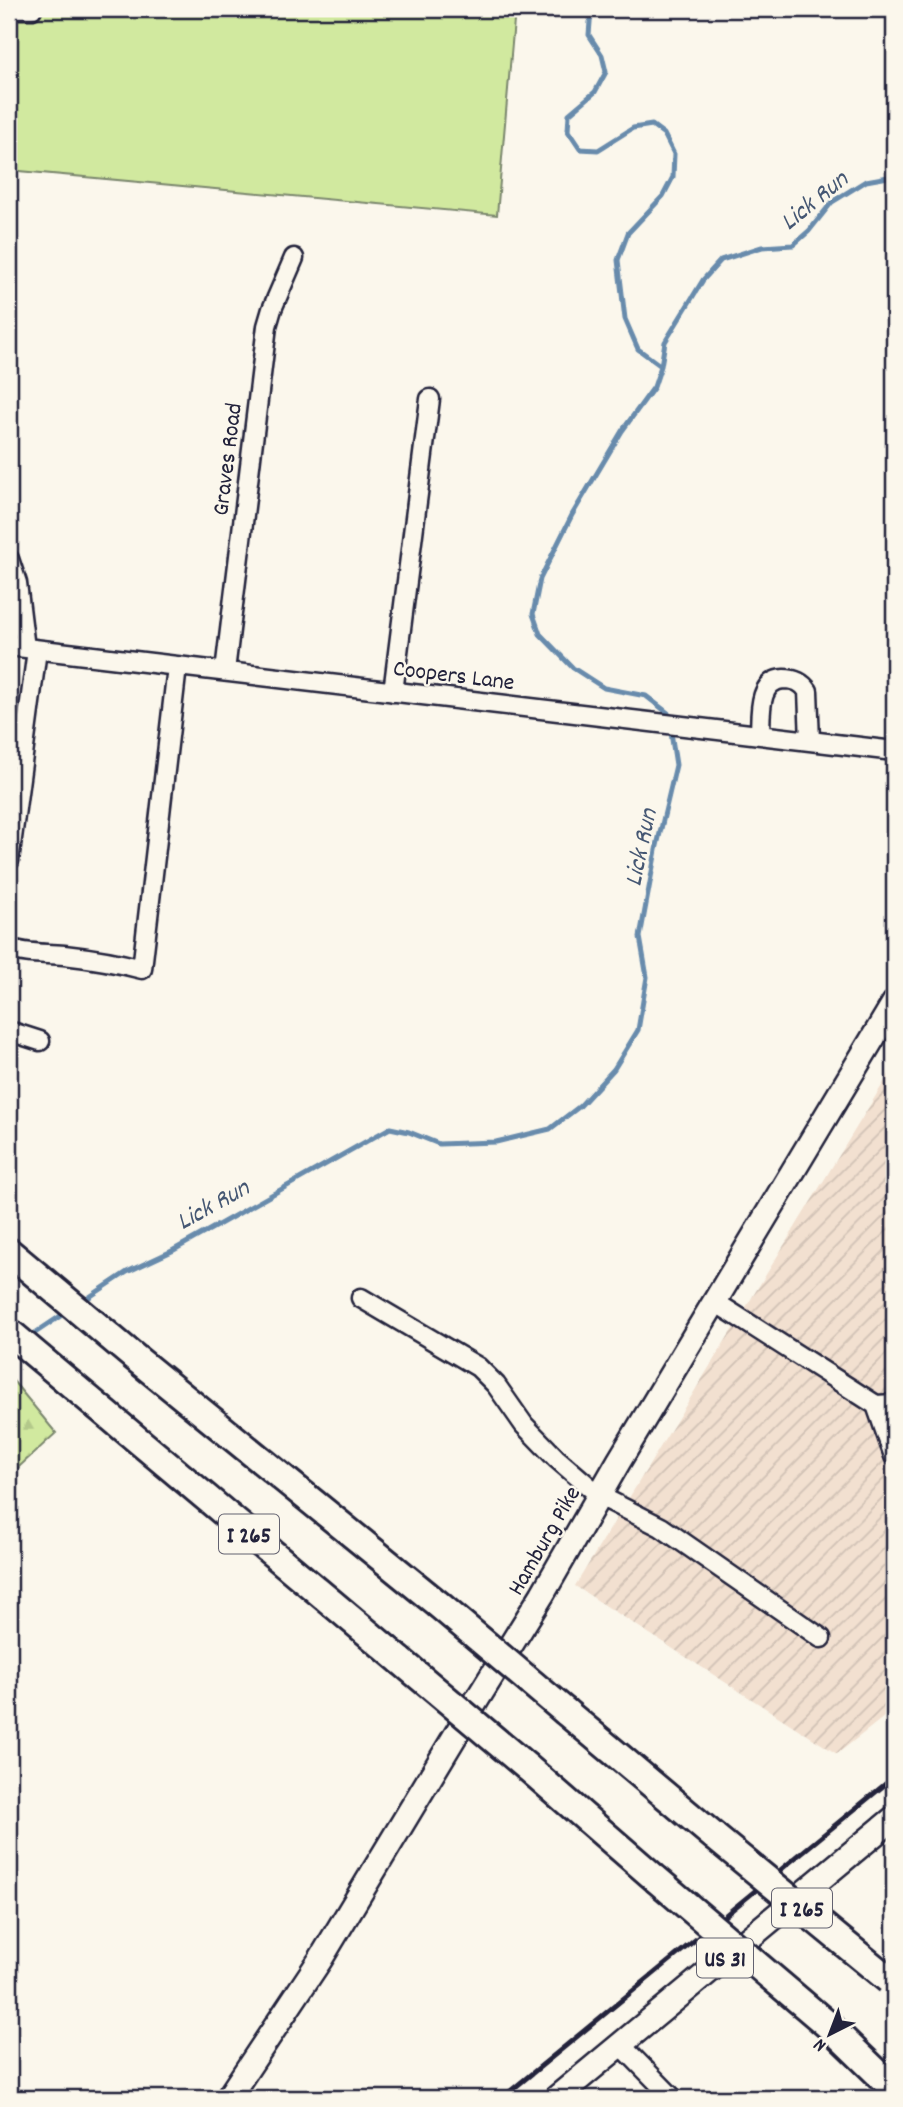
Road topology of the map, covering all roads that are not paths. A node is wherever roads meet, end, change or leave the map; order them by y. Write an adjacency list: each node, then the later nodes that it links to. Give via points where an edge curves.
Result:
1 (9, 9): 2 (street)
2 (32, 9)
3 (294, 258): 8 (street, Graves Road, via 267,326)
4 (430, 399): 9 (street)
5 (9, 559): 6 (street, via 17,583)
6 (24, 648): 7 (street, Coopers Lane); 13 (street)
7 (177, 667): 8 (street, Coopers Lane); 14 (street, via 142,969)
8 (225, 671): 9 (street, Coopers Lane)
9 (393, 692): 10 (street, Coopers Lane)
10 (760, 735): 11 (street, Coopers Lane); 11 (street, via 767,687 776,680 793,679 808,691)
11 (810, 741): 12 (street, Coopers Lane)
12 (894, 751)
13 (9, 861)
14 (9, 948)
15 (894, 1003): 20 (main road, Hamburg Pike)
16 (9, 1031): 17 (street)
17 (40, 1041)
18 (11, 1254): 28 (highway, I 265, bridge)
19 (361, 1298): 25 (street, via 478,1367 524,1425)
20 (715, 1302): 23 (street); 25 (main road, Hamburg Pike)
21 (9, 1332): 29 (highway, I 265, bridge)
22 (894, 1404): 23 (street)
23 (876, 1405): 24 (street)
24 (894, 1456)
25 (600, 1496): 26 (street, via 661,1527); 33 (main road, Hamburg Pike, via 320,1960)
26 (821, 1638)
27 (894, 1818): 30 (main road, US 31)
28 (892, 1983)
29 (829, 2026): 31 (highway, I 265); 32 (highway)
30 (621, 2045): 34 (main road, US 31); 35 (street)
31 (894, 2080)
32 (894, 2090)
33 (228, 2098)
34 (556, 2098)
35 (673, 2098)

